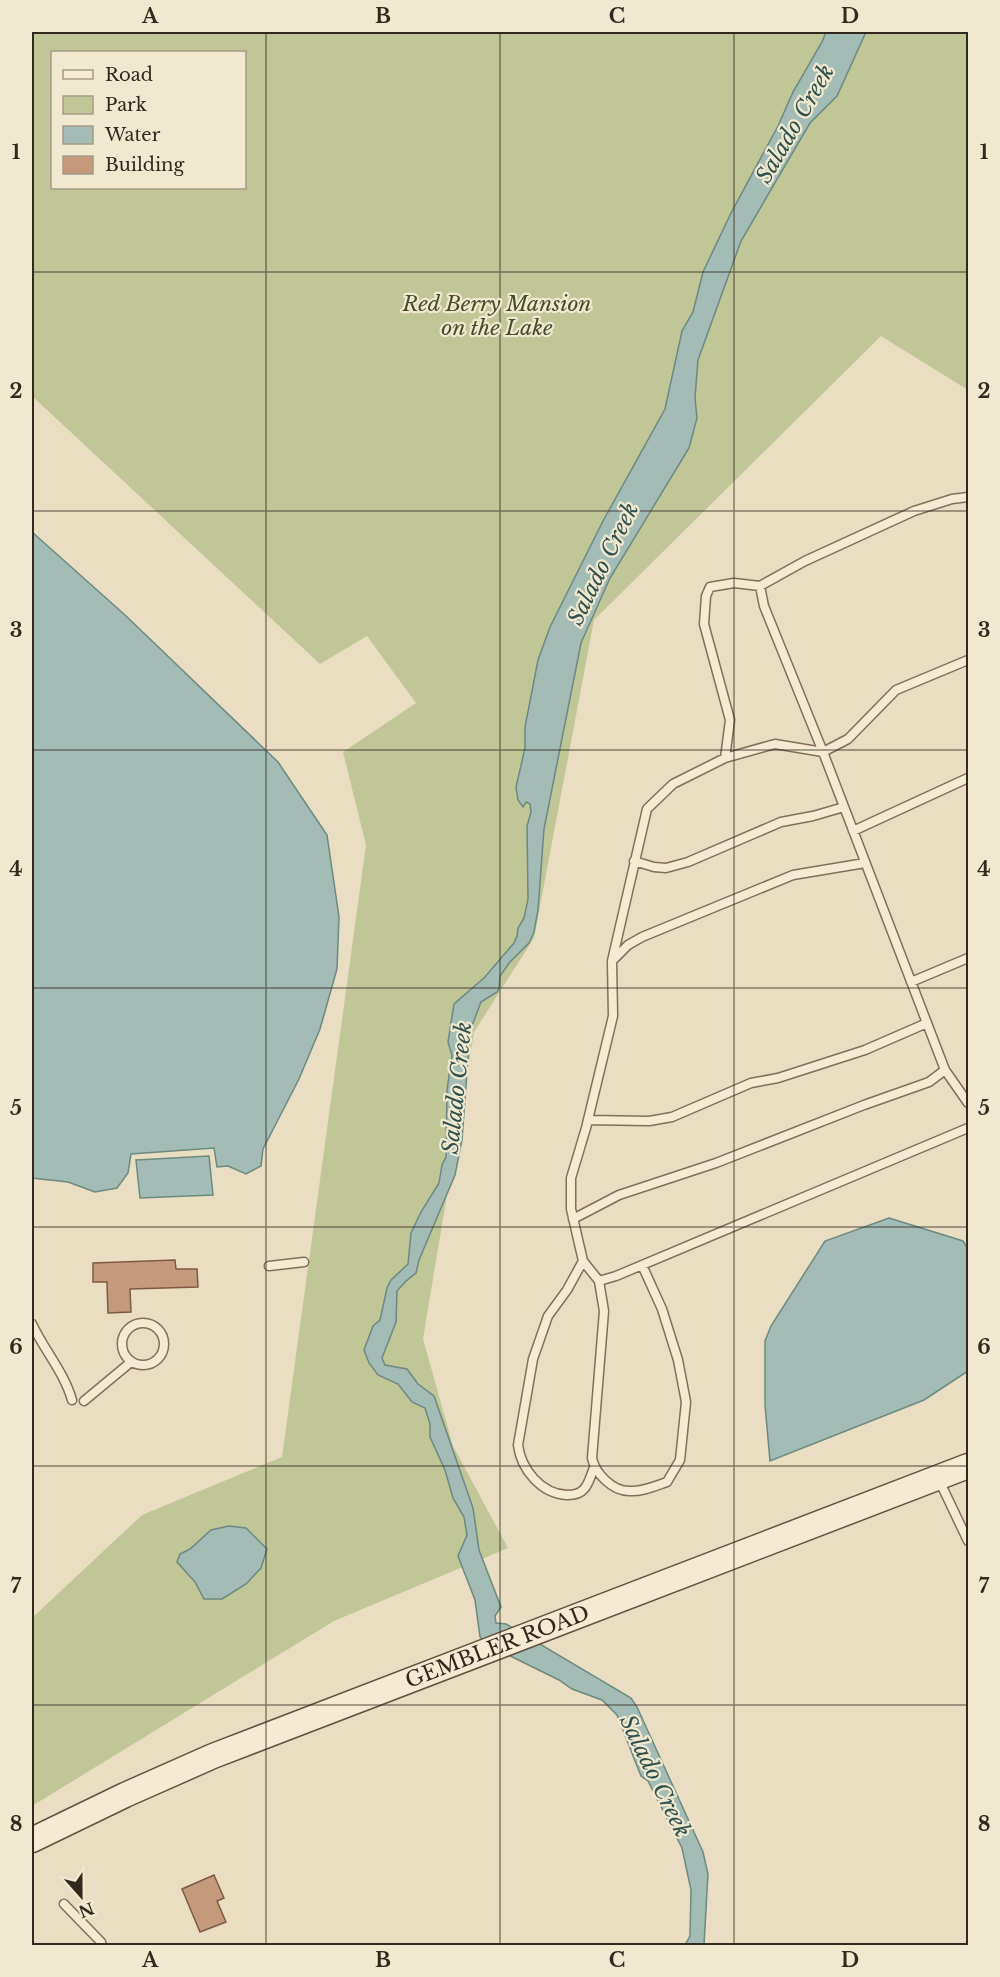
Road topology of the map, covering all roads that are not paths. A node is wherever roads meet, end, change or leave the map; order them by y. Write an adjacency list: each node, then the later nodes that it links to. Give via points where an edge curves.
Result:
1 (969, 497): 2 (lane, via 914,511)
2 (760, 586): 4 (lane, via 764,606); 5 (lane, via 734,583 710,587 706,596 704,624 730,720)
3 (969, 660): 4 (lane, via 896,690 848,739)
4 (823, 752): 5 (lane, via 775,744); 7 (lane)
5 (725, 758): 9 (lane, via 673,784 647,809)
6 (969, 778): 8 (lane)
7 (844, 807): 8 (lane); 9 (lane, via 780,822 666,868)
8 (853, 831): 10 (lane)
9 (634, 861): 12 (lane)
10 (865, 863): 12 (lane, via 793,874 642,937); 13 (lane)
11 (969, 958): 13 (lane)
12 (612, 961): 17 (lane, via 613,1016)
13 (911, 982): 14 (lane)
14 (927, 1023): 15 (lane); 17 (lane, via 866,1050 751,1083 672,1117 649,1121)
15 (945, 1070): 16 (lane); 19 (lane, via 929,1082 619,1196)
16 (969, 1103)
17 (588, 1120): 19 (lane, via 571,1178)
18 (969, 1128): 22 (lane)
19 (573, 1219): 20 (lane)
20 (583, 1261): 24 (lane); 30 (lane, via 548,1316 533,1359 518,1445 531,1476 559,1495 574,1495 584,1489)
21 (304, 1262): 23 (lane)
22 (642, 1265): 24 (lane); 30 (lane, via 662,1309 678,1360 686,1402 680,1460 667,1482 627,1492 609,1484)
23 (269, 1266)
24 (599, 1281): 30 (lane, via 604,1311)
25 (32, 1324): 27 (lane, via 67,1383)
26 (131, 1362): 26 (lane, via 144,1365 157,1360 164,1348 158,1328 144,1323 126,1331 123,1351); 28 (lane)
27 (72, 1400)
28 (84, 1401)
29 (969, 1466): 31 (main road, GEMBLER ROAD)
30 (594, 1467)
31 (938, 1478): 32 (lane); 33 (main road, GEMBLER ROAD, via 202,1761)
32 (969, 1542)
33 (32, 1840)
34 (64, 1904): 35 (lane)
35 (102, 1946)

